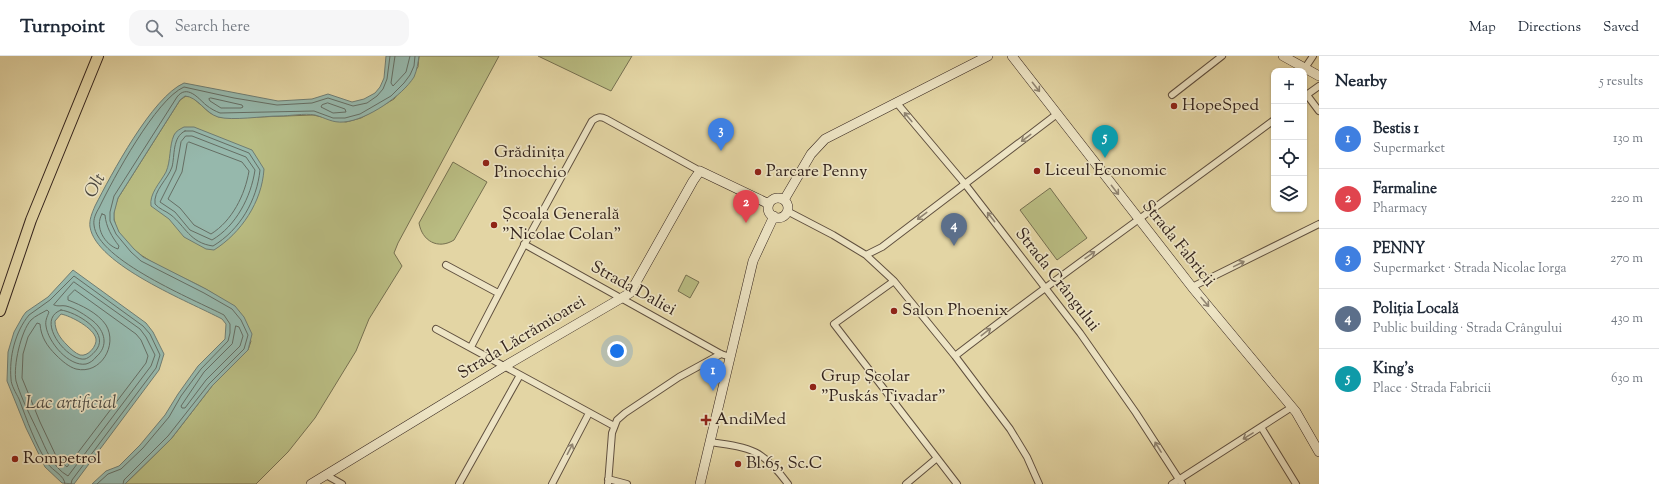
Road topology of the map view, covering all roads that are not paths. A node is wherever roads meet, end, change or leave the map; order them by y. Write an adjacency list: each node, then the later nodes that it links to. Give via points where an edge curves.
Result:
1 (98, 56): 36 (main road, via 31,220)
2 (988, 56): 14 (main road)
3 (1012, 56): 16 (main road, Strada Fabricii, one-way to 16)
4 (1222, 56): 11 (street)
5 (1283, 56): 7 (main road)
6 (1313, 56): 7 (street)
7 (1305, 68)
8 (1307, 69): 9 (main road)
9 (1319, 76)
10 (1319, 86): 12 (street)
11 (1172, 95)
12 (1307, 95)
13 (1307, 97): 15 (street)
14 (896, 102): 19 (street, Strada Crângului, one-way to 14); 20 (main road, via 825,138 811,154)
15 (1319, 111)
16 (1057, 114): 19 (street, one-way to 19); 24 (main road, Strada Fabricii, one-way to 24)
17 (1271, 122): 24 (street)
18 (700, 171): 21 (main road); 26 (street, via 598,117 592,121); 35 (main road, Strada Lăcrămioarei, via 634,288)
19 (965, 184): 27 (street, one-way to 27); 32 (street, Strada Crângului, one-way to 19)
20 (784, 200): 21 (main road, via 775,198); 22 (main road, via 788,205)
21 (769, 204): 23 (main road, via 770,212)
22 (787, 212): 23 (main road, via 780,217); 28 (street)
23 (774, 216): 39 (main road, via 753,261)
24 (1139, 220): 32 (street, one-way to 24); 33 (main road, Strada Fabricii)
25 (1319, 224): 33 (street, one-way to 25)
26 (524, 244): 34 (street); 35 (street, Strada Daliei)
27 (882, 247): 28 (street); 29 (street)
28 (866, 255): 29 (street)
29 (874, 261): 31 (street)
30 (446, 265): 34 (street)
31 (894, 281): 40 (street); 49 (street, via 834,324)
32 (1045, 287): 40 (street, one-way to 32); 52 (street, Strada Crângului, one-way to 32, via 1101,361)
33 (1192, 287): 43 (main road, Strada Fabricii, one-way to 43)
34 (498, 293): 38 (street)
35 (622, 298): 39 (street, Strada Daliei); 41 (main road, Strada Lăcrămioarei)
36 (0, 311)
37 (436, 329): 38 (street)
38 (471, 347): 41 (street)
39 (725, 356): 45 (street, via 679,377 650,395 621,416); 47 (main road)
40 (955, 356): 62 (street, via 1020,446)
41 (505, 366): 42 (street); 50 (main road, Strada Lăcrămioarei)
42 (520, 375): 44 (street); 55 (street)
43 (1292, 407): 46 (street); 48 (main road, Strada Fabricii)
44 (589, 413): 45 (street); 56 (street, one-way to 44)
45 (614, 426): 51 (street, via 610,442)
46 (1261, 428): 52 (street, one-way to 52); 64 (street)
47 (710, 442): 58 (main road); 59 (street, via 744,448 760,454)
48 (1319, 452)
49 (937, 458): 60 (street); 61 (street)
50 (326, 475): 53 (main road, Strada Lăcrămioarei); 54 (street)
51 (608, 482): 57 (street)
52 (1181, 482): 63 (street)
53 (311, 484)
54 (342, 484)
55 (459, 484)
56 (552, 484)
57 (627, 484)
58 (700, 484)
59 (788, 484)
60 (906, 484)
61 (957, 484)
62 (1039, 484)
63 (1172, 484)
64 (1296, 484)

